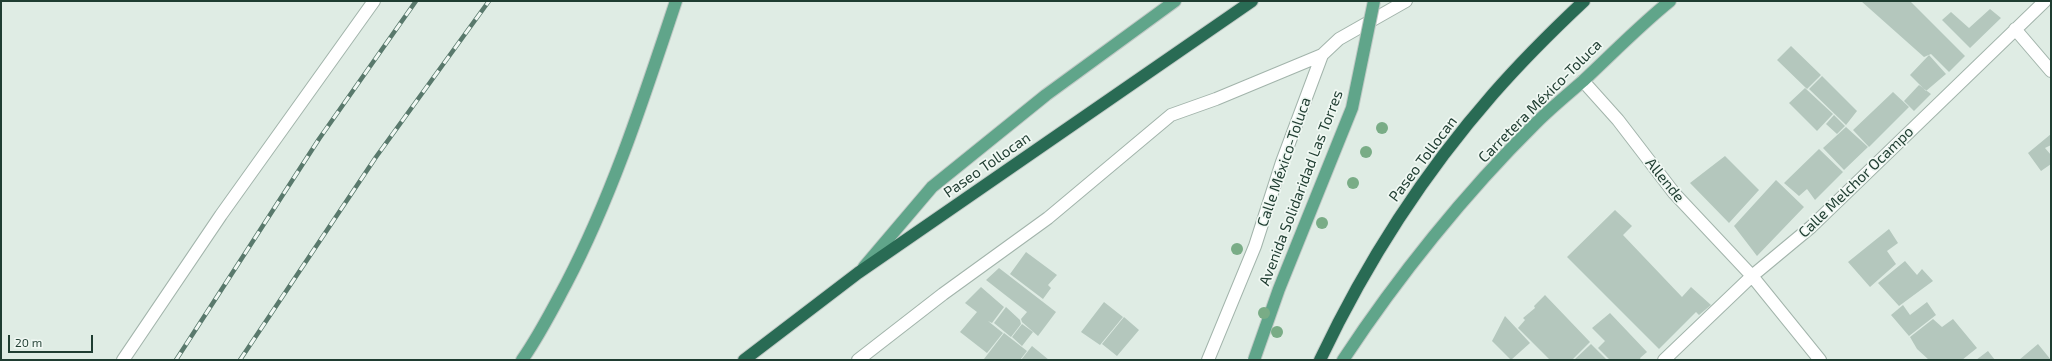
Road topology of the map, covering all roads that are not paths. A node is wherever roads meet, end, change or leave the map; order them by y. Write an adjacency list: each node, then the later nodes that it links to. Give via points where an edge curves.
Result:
1 (374, 1): 16 (street, via 221,215)
2 (676, 1): 17 (main road, via 635,124 587,243 538,337)
3 (1175, 1): 14 (main road, via 1046,95 932,186)
4 (1252, 1): 14 (highway, Paseo Tollocan)
5 (1374, 1): 21 (main road, Avenida Solidaridad Las Torres, bridge, via 1352,108 1279,289)
6 (1406, 1): 11 (street, Calle México-Toluca, via 1339,39)
7 (1584, 1): 22 (highway, Paseo Tollocan, via 1542,41 1492,95 1447,151 1405,210 1366,272)
8 (1670, 1): 13 (main road, Carretera México-Toluca, via 1637,28)
9 (2045, 1): 10 (street, Calle Melchor Ocampo)
10 (2015, 29): 12 (street); 15 (street, Calle Melchor Ocampo, via 1811,227)
11 (1322, 55): 19 (street, via 1171,115 1048,218); 20 (street, Calle México-Toluca, via 1282,162 1255,246)
12 (2051, 72)
13 (1583, 81): 15 (street, Allende, via 1618,120 1674,194); 23 (main road, Carretera México-Toluca, via 1536,123 1438,231)
14 (858, 273): 18 (highway, Paseo Tollocan)
15 (1752, 276): 24 (street, Calle Melchor Ocampo); 25 (street, Allende)
16 (123, 360)
17 (522, 360)
18 (744, 360)
19 (858, 360)
20 (1208, 360)
21 (1254, 360)
22 (1320, 360)
23 (1343, 360)
24 (1664, 360)
25 (1820, 360)

